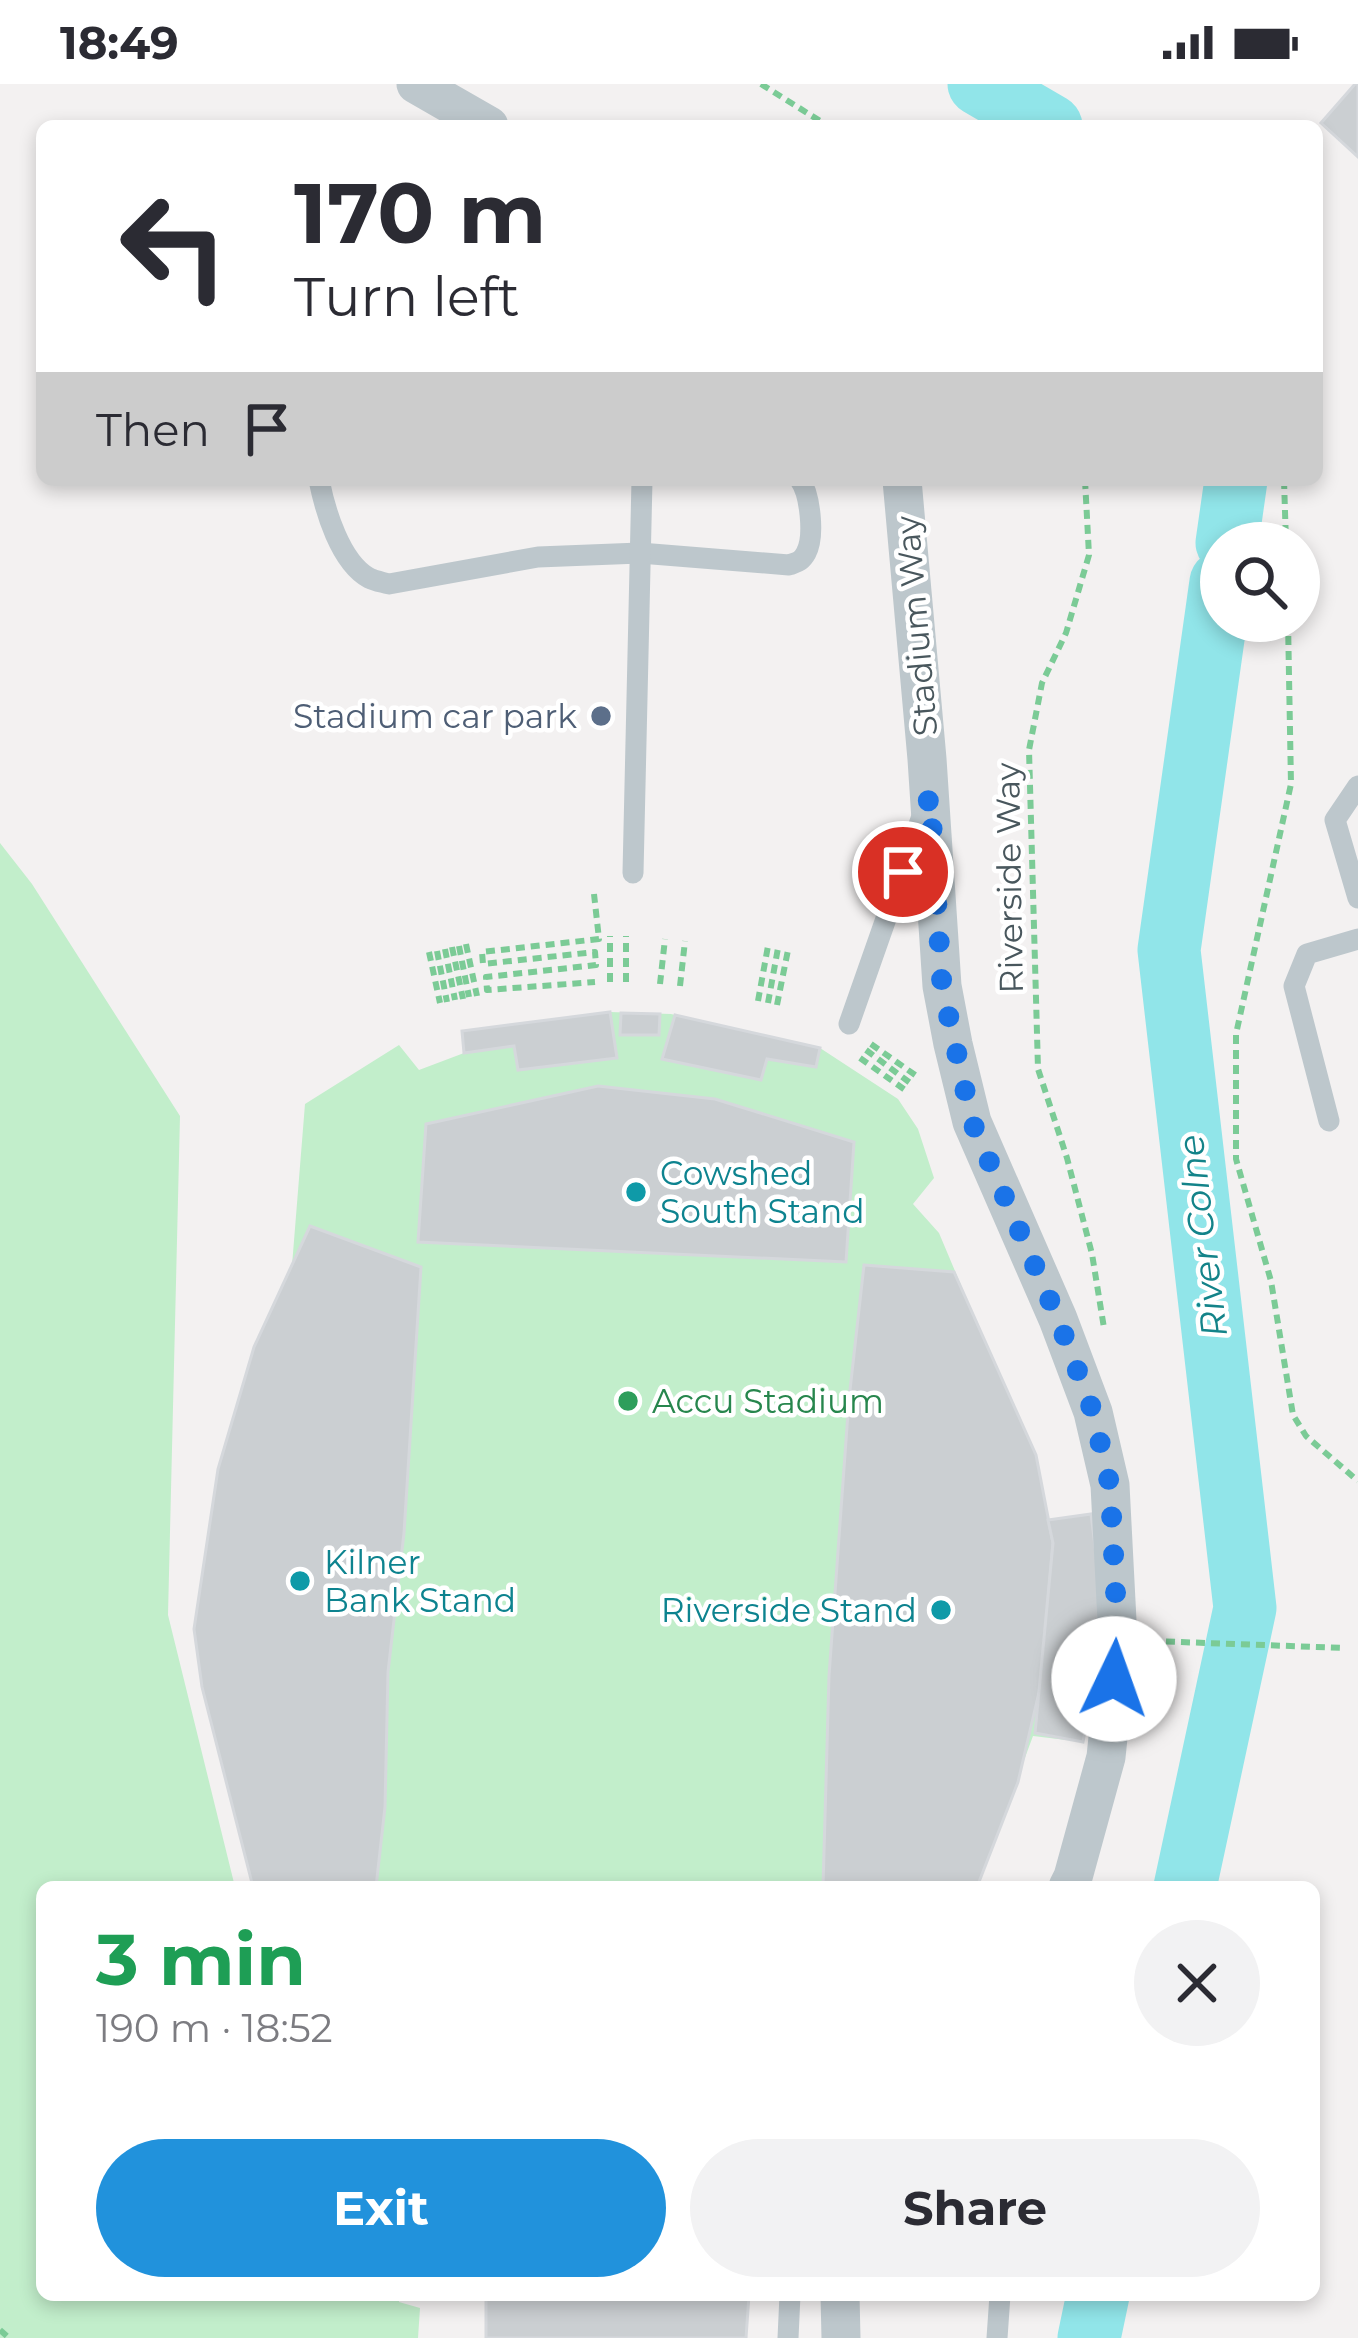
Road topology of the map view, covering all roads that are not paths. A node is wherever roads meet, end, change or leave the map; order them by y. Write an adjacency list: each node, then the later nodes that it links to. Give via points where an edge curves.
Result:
1 (416, 84): 2 (street)
2 (478, 120)
3 (321, 486): 7 (lane, via 332,530 353,562 389,584 538,556)
4 (642, 486): 7 (lane)
5 (804, 486): 7 (lane, via 809,543 796,563)
6 (903, 486): 9 (street, Stadium Way)
7 (640, 553): 10 (lane)
8 (1358, 786): 11 (lane, via 1335,820)
9 (930, 796): 13 (lane); 15 (street, Stadium Way, via 942,986 972,1122 1072,1356 1110,1485 1118,1640 1106,1757)
10 (633, 873)
11 (1358, 898)
12 (1358, 939): 14 (lane, via 1307,954 1294,986)
13 (849, 1024)
14 (1329, 1121)
15 (1071, 1881)
16 (790, 2301): 19 (lane)
17 (840, 2301): 20 (street)
18 (1000, 2301): 21 (lane)
19 (788, 2338)
20 (841, 2338)
21 (997, 2338)

